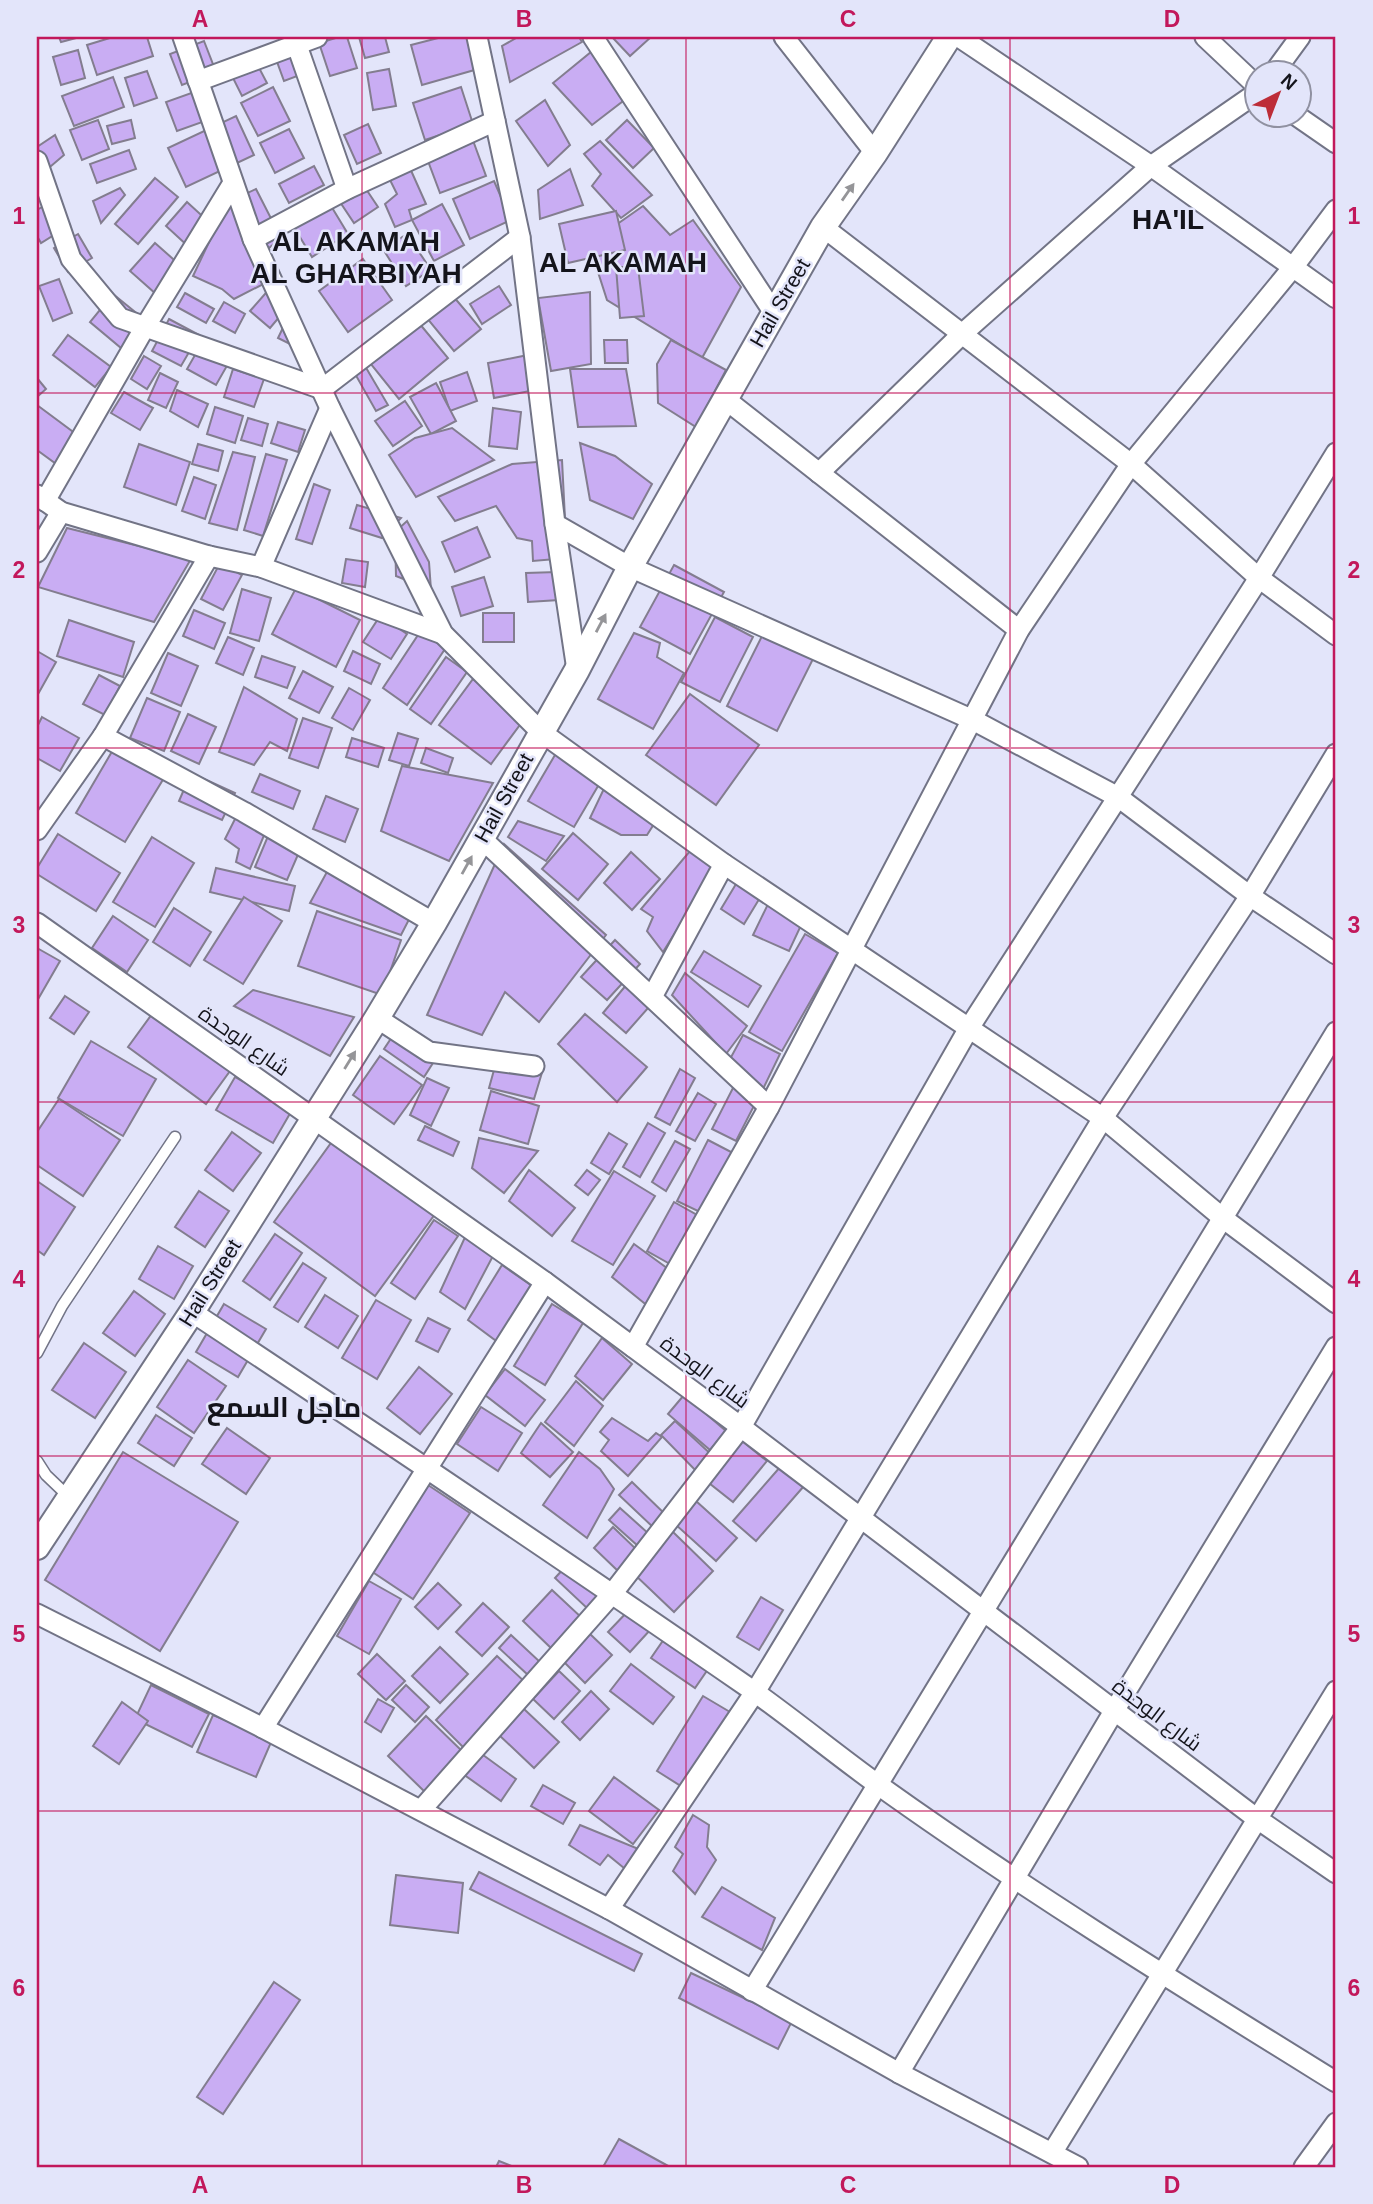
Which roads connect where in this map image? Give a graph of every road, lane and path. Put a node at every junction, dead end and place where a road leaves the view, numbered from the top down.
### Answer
1 (183, 37) edge
2 (317, 37) edge
3 (477, 37) edge
4 (593, 37) edge
5 (784, 37) edge
6 (949, 37) edge
7 (959, 37) edge
8 (1205, 37) edge
9 (1300, 37) edge
10 (295, 41) edge
11 (1283, 60) edge
12 (1244, 74) edge
13 (198, 81) junction
14 (1244, 102) edge
15 (495, 121) junction
16 (1314, 128) edge
17 (1336, 143) edge
18 (875, 153) junction
19 (37, 161) edge
20 (1151, 166) junction
21 (233, 183) junction
22 (346, 190) junction
23 (1336, 209) edge
24 (823, 227) junction
25 (520, 237) junction
26 (253, 239) junction
27 (1294, 266) junction
28 (1336, 298) edge
29 (774, 313) junction
30 (145, 327) junction
31 (962, 334) junction
32 (322, 389) junction
33 (725, 399) junction
34 (330, 408) junction
35 (1336, 453) edge
36 (1131, 464) junction
37 (818, 473) junction
38 (48, 502) edge
39 (555, 524) junction
40 (37, 552) edge
41 (209, 556) junction
42 (630, 567) junction
43 (261, 568) junction
44 (1259, 578) junction
45 (1019, 630) junction
46 (443, 634) junction
47 (1336, 635) edge
48 (577, 670) junction
49 (973, 720) junction
50 (541, 733) junction
51 (103, 736) junction
52 (1336, 754) edge
53 (1118, 797) junction
54 (37, 830) edge
55 (481, 838) junction
56 (724, 864) junction
57 (1250, 895) junction
58 (37, 923) edge
59 (434, 923) junction
60 (851, 950) junction
61 (1336, 954) edge
62 (652, 997) junction
63 (377, 1018) junction
64 (969, 1028) junction
65 (1336, 1032) edge
66 (534, 1066) dead end
67 (769, 1107) junction
68 (314, 1118) junction
69 (1103, 1118) junction
70 (175, 1137) dead end
71 (1224, 1219) junction
72 (545, 1282) junction
73 (1336, 1303) edge
74 (192, 1312) junction
75 (633, 1347) junction
76 (1336, 1347) edge
77 (37, 1353) edge
78 (741, 1427) junction
79 (37, 1461) edge
80 (428, 1468) junction
81 (70, 1497) junction
82 (860, 1520) junction
83 (37, 1547) edge
84 (612, 1594) junction
85 (982, 1612) junction
86 (37, 1614) edge
87 (1336, 1691) edge
88 (755, 1692) junction
89 (1114, 1711) junction
90 (263, 1728) junction
91 (877, 1784) junction
92 (421, 1810) junction
93 (1256, 1818) junction
94 (1336, 1872) edge
95 (1015, 1877) junction
96 (609, 1909) junction
97 (1162, 1973) junction
98 (752, 1990) junction
99 (899, 2073) junction
100 (1336, 2082) edge
101 (1336, 2123) edge
102 (1064, 2162) edge
103 (1304, 2167) edge

1 - 13 street
2 - 10 street
3 - 15 street
4 - 29 street
5 - 18 street
6 - 18 street, Hail Street
7 - 20 street
8 - 12 street
9 - 11 street
10 - 13 street
10 - 22 street
13 - 21 street
14 - 20 street
15 - 22 street
15 - 25 street
16 - 17 street
24 -> 18 street, Hail Street
19 - 30 street
20 - 27 street
20 - 31 street
21 - 26 street
21 - 30 street
22 - 26 street
23 - 27 street
24 - 29 street, Hail Street
24 - 31 street
25 - 32 street
25 - 39 street
26 - 32 street
27 - 28 street
27 - 36 street
29 - 33 street, Hail Street
30 - 32 street
30 - 38 street
31 - 36 street
31 - 37 street
32 - 34 street
33 - 37 street
33 - 42 street, Hail Street
34 - 43 street
34 - 46 street
35 - 44 street
36 - 44 street
36 - 45 street
37 - 45 street
38 - 40 street
38 - 41 street
39 - 42 street
39 - 48 street
41 - 43 street
41 - 51 street
48 -> 42 street, Hail Street
42 - 49 street
43 - 46 street
44 - 47 street
44 - 53 street
45 - 49 street
46 - 50 street
48 - 50 street, Hail Street
49 - 53 street
49 - 60 street
50 - 55 street, Hail Street
50 - 56 street
51 - 54 street
51 - 59 street
52 - 57 street
53 - 57 street
53 - 64 street
59 -> 55 street, Hail Street
55 - 62 street
56 - 60 street
56 - 62 street
57 - 61 street
57 - 69 street
58 - 68 street, شارع الوحدة
59 - 63 street, Hail Street
60 - 64 street
60 - 67 street
62 - 67 street
63 - 66 street
68 -> 63 street, Hail Street
64 - 69 street
64 - 78 street
65 - 71 street
67 - 75 street
68 - 72 street, شارع الوحدة
68 - 74 street, Hail Street
69 - 71 street
69 - 82 street
70 - 77 lane
71 - 73 street
71 - 85 street
72 - 75 street, شارع الوحدة
72 - 80 street
74 - 80 street
74 - 81 street, Hail Street
75 - 78 street, شارع الوحدة
76 - 89 street
78 - 82 street, شارع الوحدة
78 - 84 street
79 - 81 lane
80 - 84 street
80 - 90 street
81 - 83 street, Hail Street
82 - 85 street, شارع الوحدة
82 - 88 street
84 - 88 street
84 - 92 street
85 - 89 street, شارع الوحدة
85 - 91 street
86 - 90 street
87 - 93 street
88 - 91 street
88 - 96 street
89 - 93 street, شارع الوحدة
89 - 95 street
90 - 92 street
91 - 95 street
91 - 98 street
92 - 96 street
93 - 94 street, شارع الوحدة
93 - 97 street
95 - 97 street
95 - 99 street
96 - 98 street
97 - 100 street
97 - 102 street
98 - 99 street
99 - 102 street
101 - 103 street

